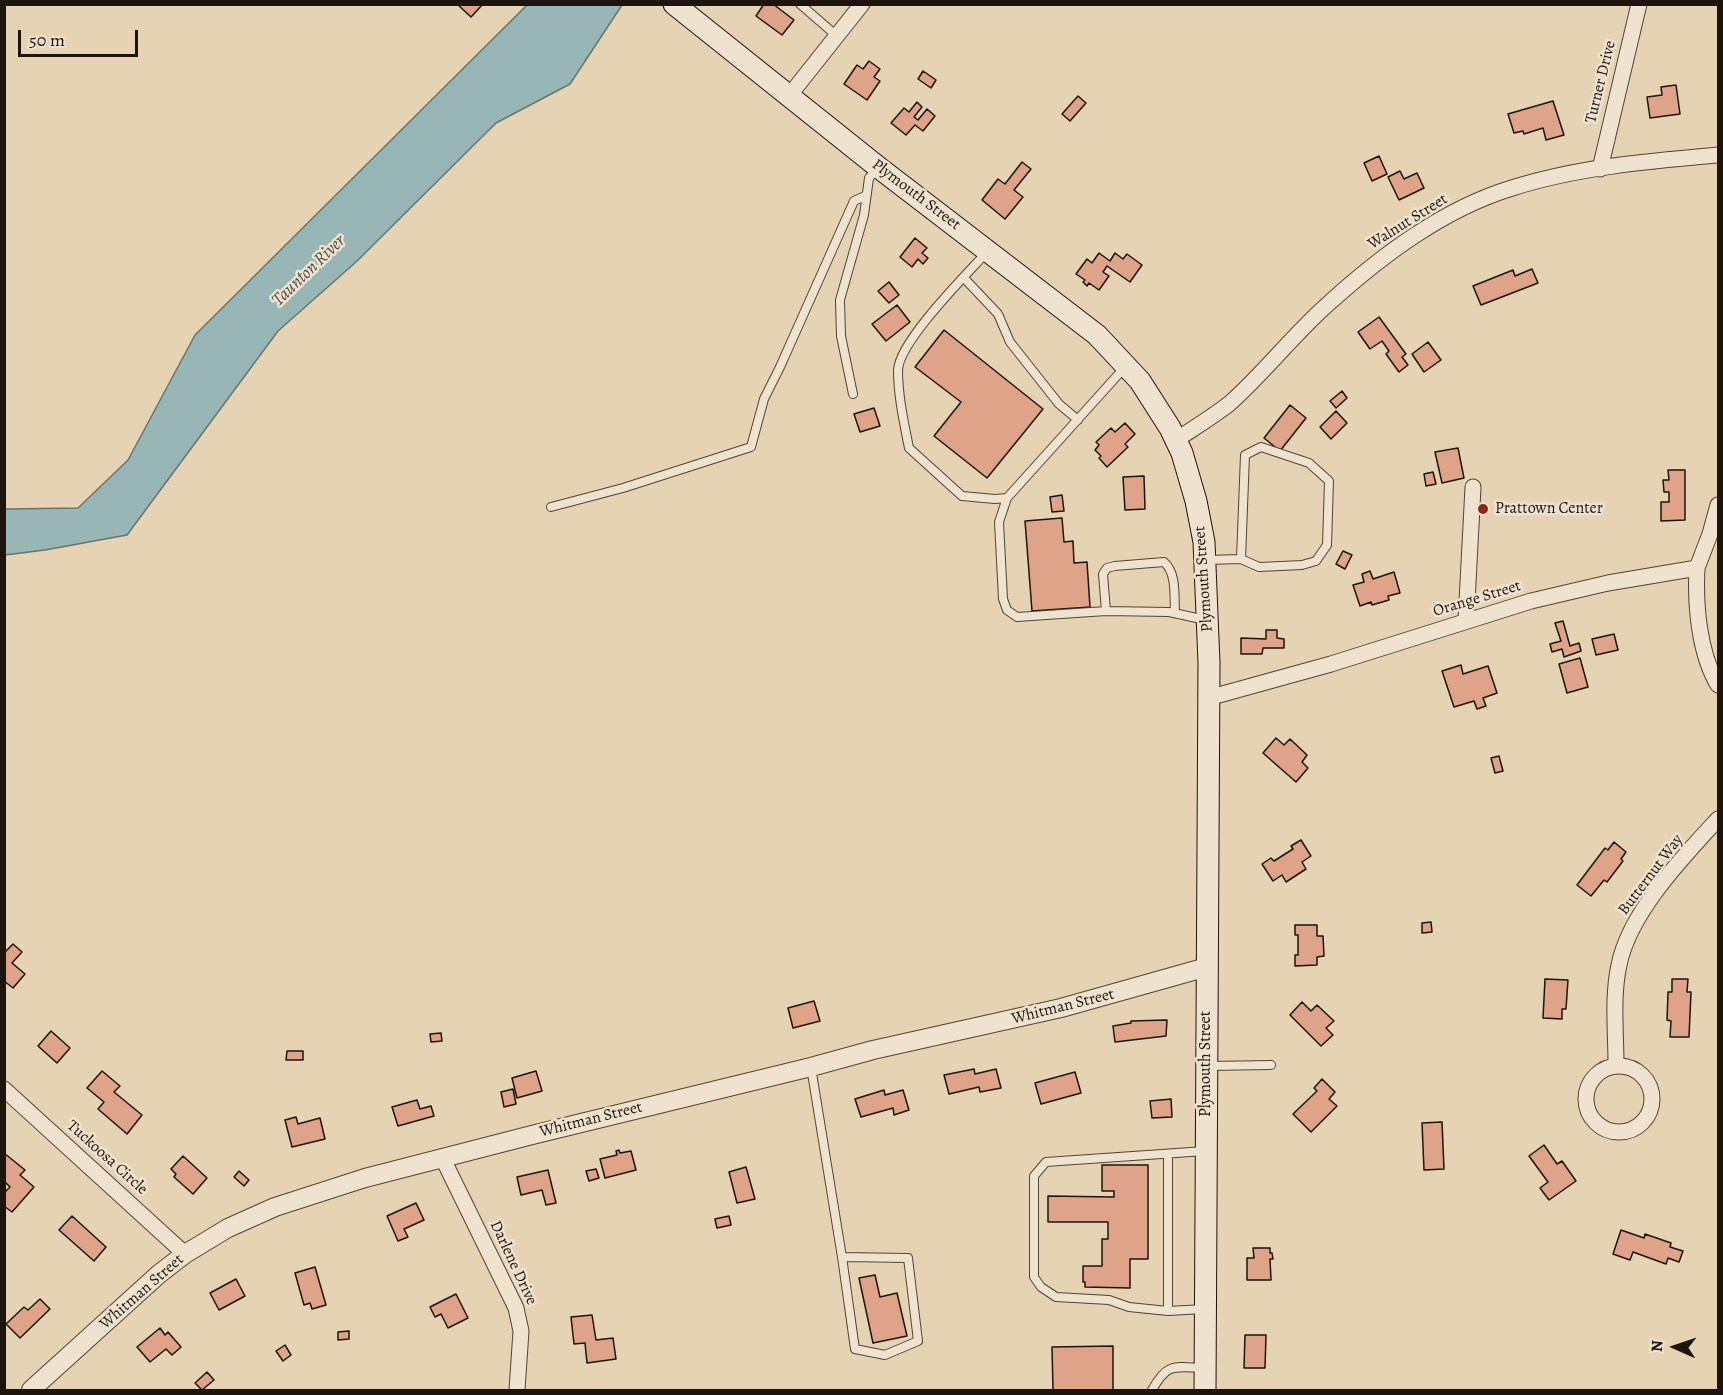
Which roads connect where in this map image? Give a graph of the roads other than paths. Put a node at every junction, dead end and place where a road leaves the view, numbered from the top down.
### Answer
1 (674, 4) edge
2 (800, 4) edge
3 (862, 4) edge
4 (1639, 4) edge
5 (838, 37) junction
6 (789, 96) junction
7 (1719, 155) edge
8 (878, 168) junction
9 (1600, 169) junction
10 (865, 195) junction
11 (988, 250) junction
12 (964, 278) junction
13 (1127, 365) junction
14 (853, 394) dead end
15 (1078, 420) junction
16 (1176, 440) junction
17 (1473, 487) dead end
18 (1007, 498) junction
19 (1719, 505) edge
20 (550, 507) dead end
21 (1205, 560) junction
22 (1241, 560) junction
23 (1697, 568) junction
24 (1106, 611) junction
25 (1175, 613) junction
26 (1207, 620) junction
27 (1466, 621) junction
28 (1719, 685) edge
29 (1208, 698) junction
30 (1719, 819) edge
31 (1206, 967) junction
32 (1271, 1065) dead end
33 (1616, 1065) junction
34 (1206, 1066) junction
35 (811, 1067) junction
36 (4, 1089) edge
37 (1206, 1151) junction
38 (1168, 1154) junction
39 (443, 1159) junction
40 (185, 1254) junction
41 (842, 1257) junction
42 (1205, 1309) junction
43 (1168, 1311) junction
44 (1206, 1368) junction
45 (31, 1390) edge
46 (517, 1390) edge
47 (1152, 1390) edge
48 (1205, 1390) edge

1 - 6 main road, Plymouth Street
2 - 5 lane
3 - 5 street
4 - 9 street, Turner Drive
5 - 6 street
6 - 8 main road, Plymouth Street
7 - 9 street, Walnut Street
8 - 10 lane
8 - 11 main road, Plymouth Street
9 - 16 street, Walnut Street
10 - 14 lane
10 - 20 lane
11 - 12 lane
11 - 13 main road, Plymouth Street
12 - 15 lane
12 - 18 lane
13 - 15 lane
13 - 16 main road, Plymouth Street
15 - 18 lane
16 - 21 main road, Plymouth Street
17 - 27 street
18 - 24 lane
19 - 23 street
21 - 22 lane
21 - 26 main road, Plymouth Street
22 - 22 lane
23 - 27 street, Orange Street
23 - 28 street
24 - 25 lane
24 - 25 lane
25 - 26 lane
26 - 29 main road, Plymouth Street
27 - 29 street, Orange Street
29 - 31 main road, Plymouth Street
30 - 33 street, Butternut Way
31 - 34 main road, Plymouth Street
31 - 35 street, Whitman Street
32 - 34 lane
33 - 33 street
34 - 37 main road, Plymouth Street
35 - 39 street, Whitman Street
35 - 41 lane
36 - 40 street, Tuckoosa Circle
37 - 38 lane
37 - 42 main road, Plymouth Street
38 - 43 lane
38 - 43 lane
39 - 40 street, Whitman Street
39 - 46 street, Darlene Drive
40 - 45 street, Whitman Street
41 - 41 lane
42 - 43 lane
42 - 44 main road, Plymouth Street
44 - 47 lane
44 - 48 main road, Plymouth Street

